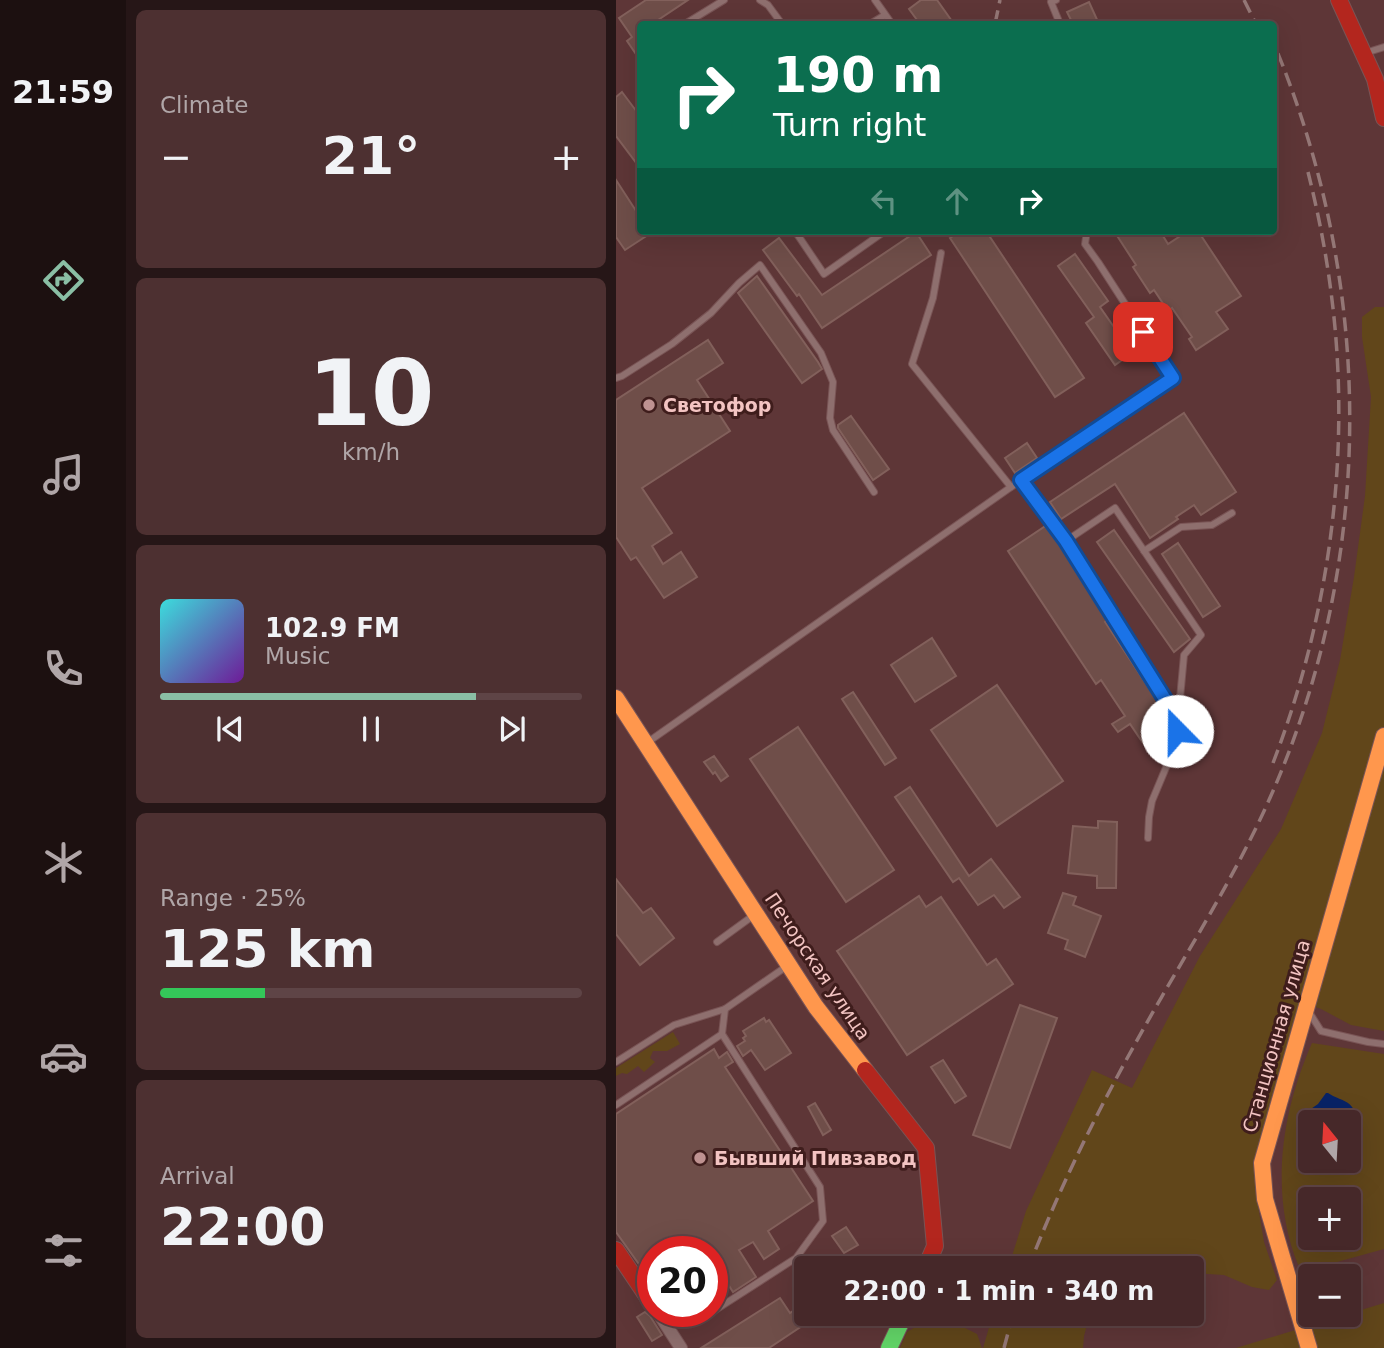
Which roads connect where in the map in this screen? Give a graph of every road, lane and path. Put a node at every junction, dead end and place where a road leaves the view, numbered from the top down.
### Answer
1 (724, 0) edge
2 (760, 0) edge
3 (875, 0) edge
4 (1056, 0) edge
5 (1339, 0) edge
6 (885, 15) junction
7 (690, 21) edge
8 (780, 21) edge
9 (875, 21) edge
10 (890, 21) edge
11 (1059, 21) edge
12 (1384, 47) edge
13 (1363, 53) junction
14 (1384, 118) edge
15 (798, 235) edge
16 (879, 235) edge
17 (1086, 235) edge
18 (941, 253) dead end
19 (616, 378) edge
20 (1021, 480) junction
21 (1011, 487) junction
22 (874, 492) dead end
23 (1232, 513) dead end
24 (1066, 541) junction
25 (1144, 551) junction
26 (616, 698) edge
27 (1178, 720) junction
28 (1384, 736) edge
29 (647, 743) junction
30 (1148, 838) dead end
31 (756, 914) junction
32 (717, 942) dead end
33 (789, 965) junction
34 (1307, 1007) junction
35 (724, 1009) junction
36 (722, 1034) junction
37 (1384, 1044) edge
38 (616, 1062) edge
39 (616, 1105) edge
40 (616, 1250) edge
41 (931, 1256) edge
42 (637, 1281) edge
43 (728, 1302) edge
44 (899, 1326) edge
45 (667, 1327) edge
46 (681, 1348) edge
47 (889, 1348) edge
48 (1309, 1348) edge

1 - 7 lane
2 - 8 lane
3 - 6 lane
4 - 11 lane
5 - 13 street
6 - 9 lane
6 - 10 lane
12 - 13 lane
13 - 14 street
15 - 16 lane
17 - 20 lane
18 - 21 lane
19 - 22 lane
20 - 21 lane
20 - 24 lane
21 - 29 lane
23 - 25 lane
24 - 25 lane
24 - 27 lane
25 - 27 lane
26 - 29 street, Печорская улица
27 - 30 lane
28 - 34 street, Станционная улица
29 - 31 street, Печорская улица
31 - 32 lane
31 - 33 street, Печорская улица
33 - 35 lane
33 - 41 street, Печорская улица
34 - 37 lane
34 - 48 street, Станционная улица
35 - 36 lane
35 - 38 lane
36 - 39 lane
36 - 43 lane
40 - 42 street
44 - 47 street
45 - 46 street

